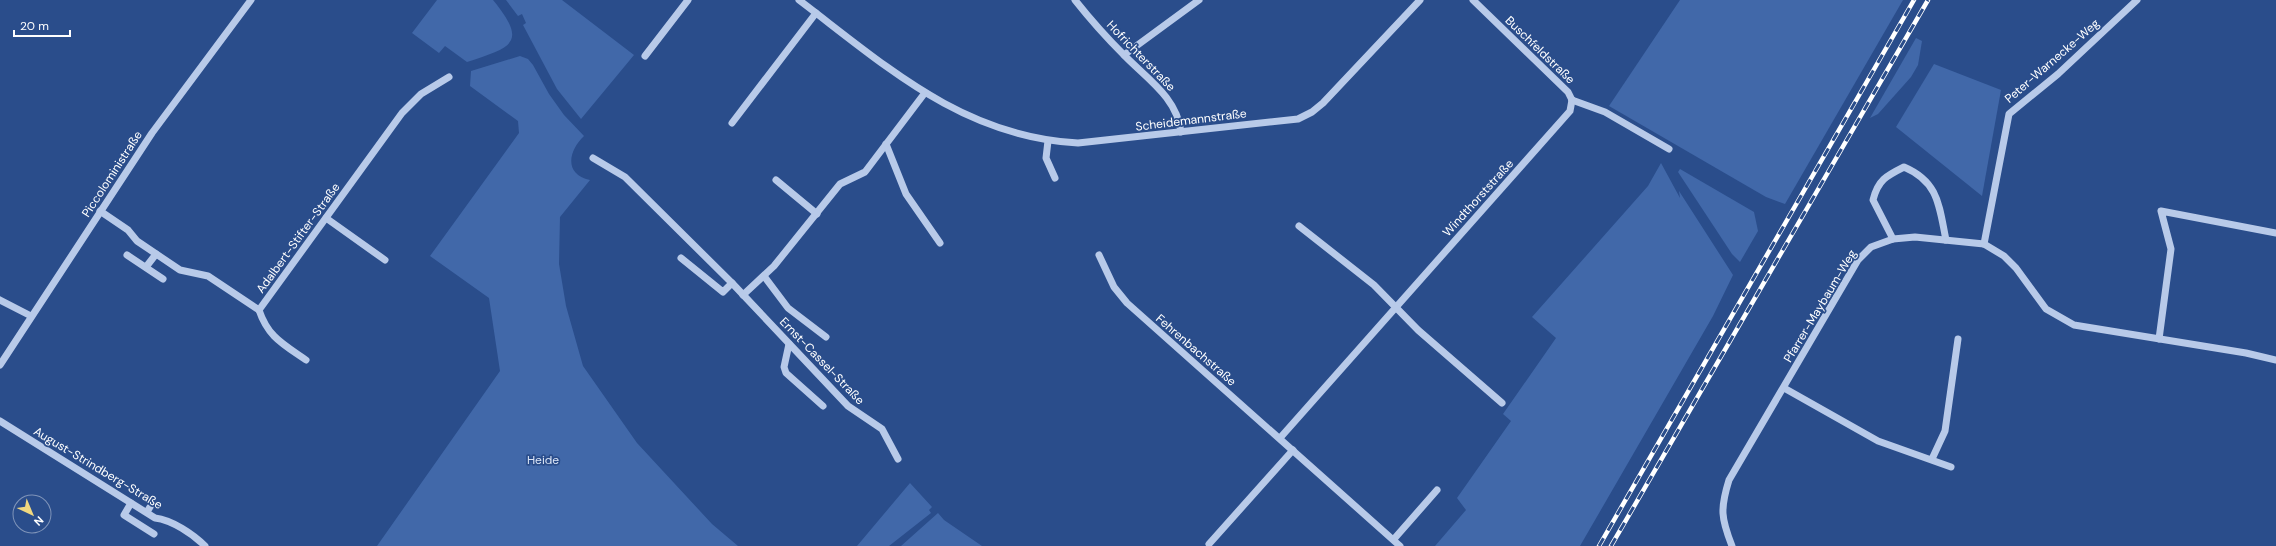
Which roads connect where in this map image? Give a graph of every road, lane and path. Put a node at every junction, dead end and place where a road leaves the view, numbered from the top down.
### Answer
1 (251, 0) edge
2 (688, 0) edge
3 (799, 0) edge
4 (1074, 0) edge
5 (1199, 0) edge
6 (1420, 0) edge
7 (1473, 0) edge
8 (2137, 0) edge
9 (816, 13) junction
10 (1124, 55) junction
11 (645, 56) dead end
12 (449, 76) dead end
13 (924, 94) junction
14 (1572, 100) junction
15 (732, 123) dead end
16 (1181, 132) junction
17 (1048, 141) junction
18 (886, 144) junction
19 (1669, 149) dead end
20 (594, 158) dead end
21 (1055, 178) dead end
22 (776, 180) dead end
23 (100, 211) junction
24 (817, 214) junction
25 (326, 218) junction
26 (1300, 226) dead end
27 (2276, 233) edge
28 (1892, 239) junction
29 (1946, 240) junction
30 (940, 243) dead end
31 (1984, 244) junction
32 (156, 254) junction
33 (127, 255) dead end
34 (1099, 255) dead end
35 (681, 258) dead end
36 (385, 260) dead end
37 (146, 267) junction
38 (764, 276) junction
39 (163, 279) dead end
40 (732, 283) junction
41 (743, 295) junction
42 (0, 300) edge
43 (1396, 307) junction
44 (259, 310) junction
45 (31, 316) junction
46 (826, 337) dead end
47 (2159, 339) junction
48 (1958, 340) dead end
49 (789, 344) junction
50 (306, 360) dead end
51 (2276, 360) edge
52 (0, 365) edge
53 (1784, 388) junction
54 (1502, 403) dead end
55 (823, 406) dead end
56 (0, 420) edge
57 (1280, 438) junction
58 (1293, 450) junction
59 (1932, 459) junction
60 (898, 460) dead end
61 (1951, 467) dead end
62 (1437, 490) dead end
63 (132, 502) junction
64 (153, 502) dead end
65 (147, 512) junction
66 (154, 534) dead end
67 (1394, 539) junction
68 (1209, 544) dead end
69 (205, 546) edge
70 (1400, 546) edge
71 (1732, 546) edge

1 - 23 street, Piccoloministraße
2 - 11 street
3 - 9 street, Scheidemannstraße
4 - 10 street, Hofrichterstraße
5 - 10 street
6 - 16 street, Scheidemannstraße
7 - 14 street, Buschfeldstraße
8 - 31 street, Peter-Warnecke-Weg
9 - 13 street, Scheidemannstraße
9 - 15 street
10 - 16 street, Hofrichterstraße
12 - 25 street, Adalbert-Stifter-Straße
13 - 17 street, Scheidemannstraße
13 - 18 street
14 - 19 street
14 - 43 street, Windthorststraße
16 - 17 street, Scheidemannstraße
17 - 21 street
18 - 24 street
18 - 30 street
20 - 40 street, Ernst-Cassel-Straße
22 - 24 street
23 - 32 street, Adalbert-Stifter-Straße
23 - 45 street, Piccoloministraße
24 - 38 street
25 - 36 street
25 - 44 street, Adalbert-Stifter-Straße
26 - 43 street
27 - 47 street
28 - 29 street, Pfarrer-Maybaum-Weg
28 - 29 street
28 - 53 street, Pfarrer-Maybaum-Weg
29 - 31 street, Pfarrer-Maybaum-Weg
31 - 47 street, Pfarrer-Maybaum-Weg
32 - 37 street
32 - 44 street, Adalbert-Stifter-Straße
33 - 37 street
34 - 57 street, Fehrenbachstraße
35 - 40 street
37 - 39 street
38 - 41 street
38 - 46 street
40 - 41 street, Ernst-Cassel-Straße
41 - 49 street, Ernst-Cassel-Straße
42 - 45 street
43 - 54 street
43 - 57 street, Windthorststraße
44 - 50 street
45 - 52 street, Piccoloministraße
47 - 51 street, Pfarrer-Maybaum-Weg
48 - 59 street
49 - 55 street
49 - 60 street, Ernst-Cassel-Straße
53 - 59 street
53 - 71 street, Pfarrer-Maybaum-Weg
56 - 63 street, August-Strindberg-Straße
57 - 58 street, Fehrenbachstraße
58 - 67 street, Fehrenbachstraße
58 - 68 street
59 - 61 street
62 - 67 street
63 - 65 street, August-Strindberg-Straße
63 - 66 street
64 - 65 street
65 - 69 street, August-Strindberg-Straße
67 - 70 street, Fehrenbachstraße

